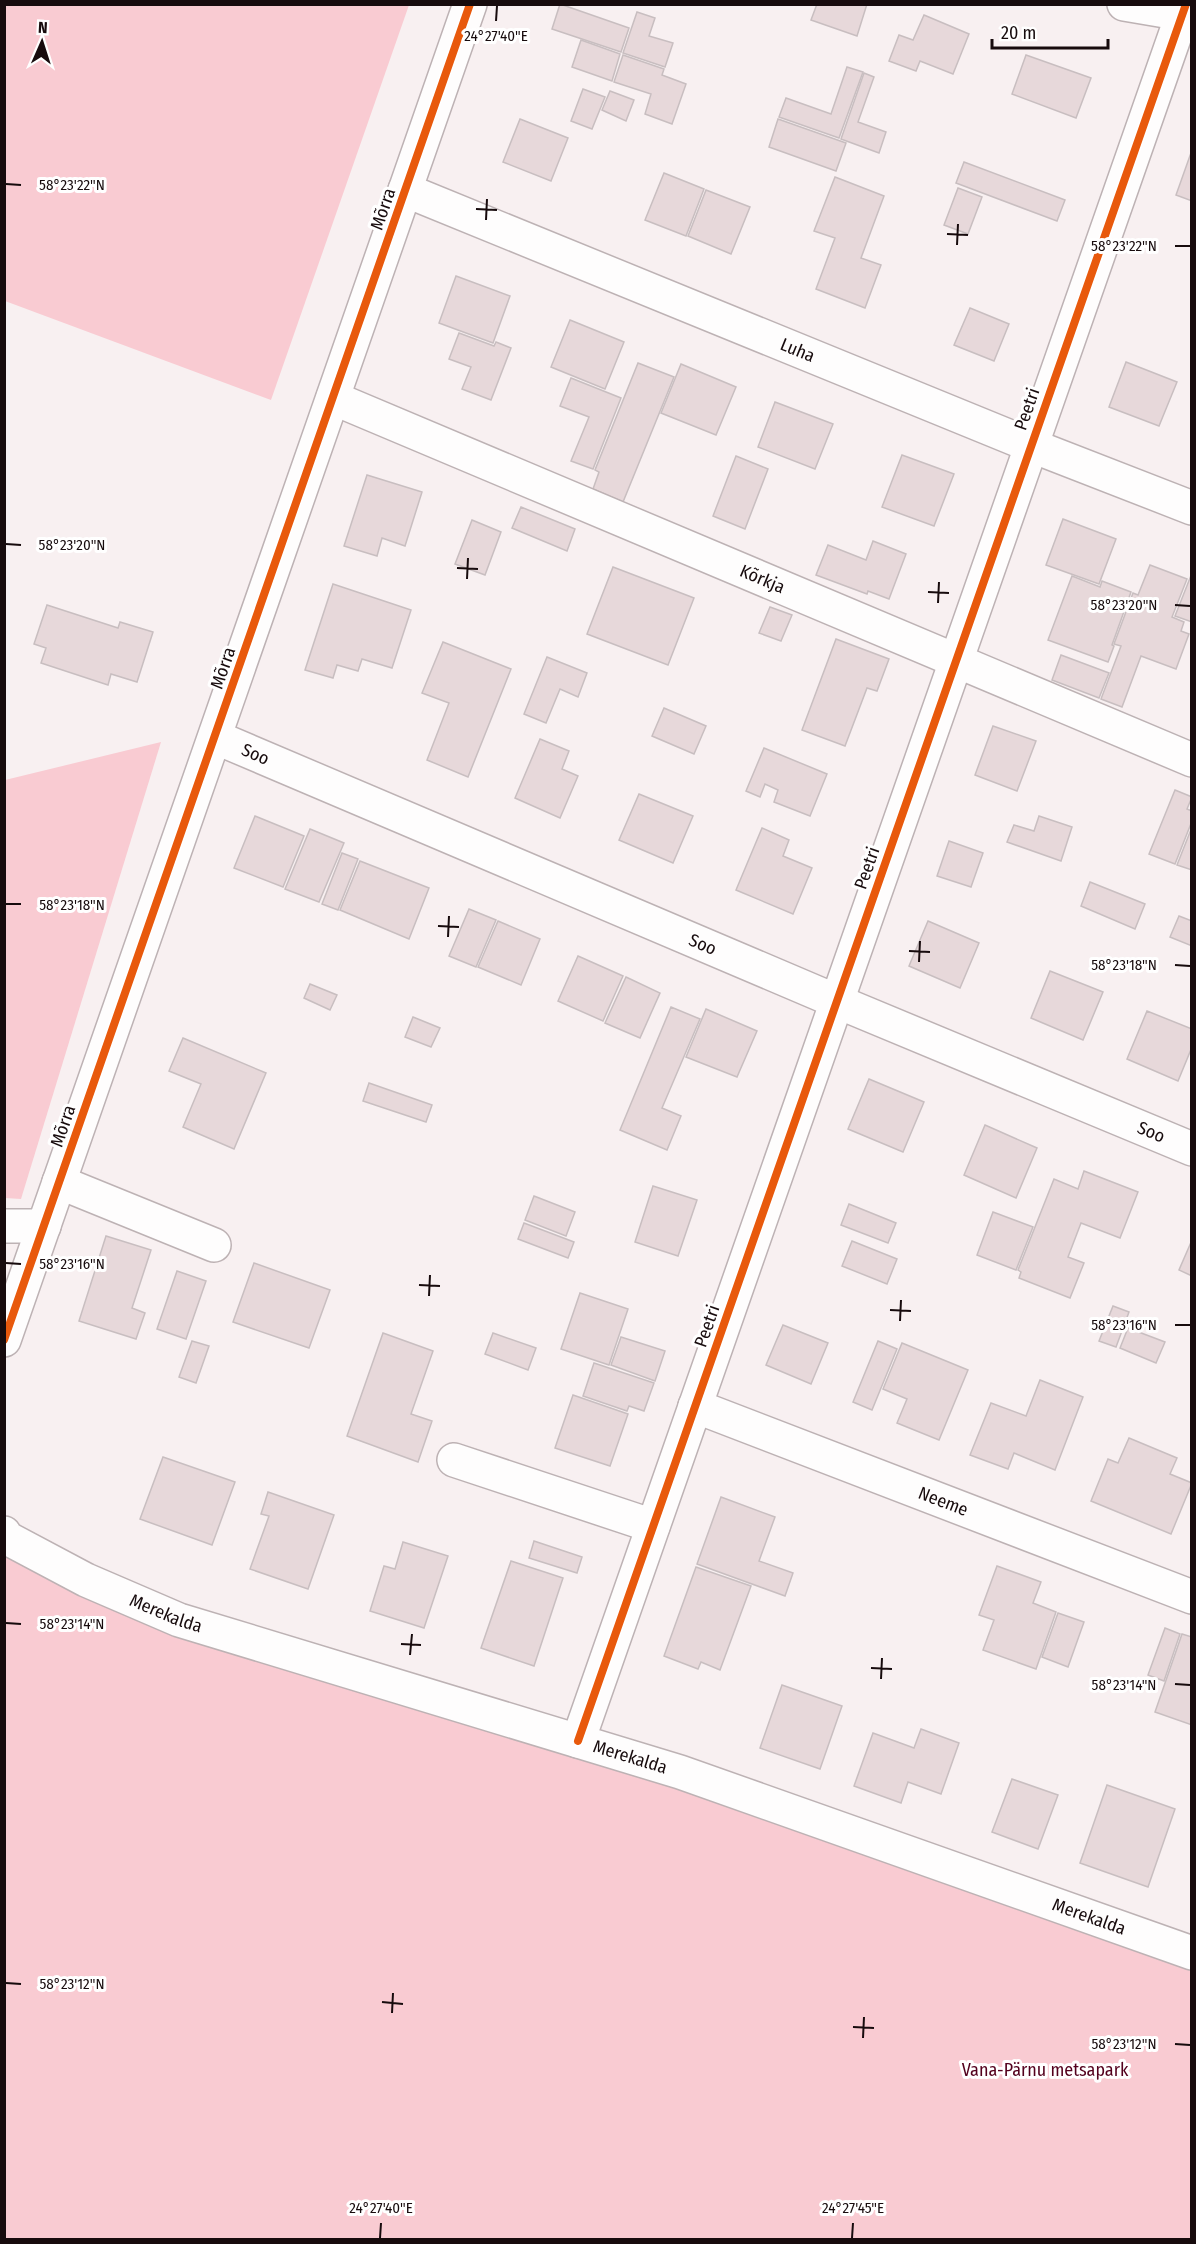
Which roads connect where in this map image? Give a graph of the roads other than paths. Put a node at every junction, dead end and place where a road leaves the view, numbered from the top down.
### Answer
1 (470, 4) edge
2 (1124, 4) edge
3 (1187, 12) edge
4 (405, 190) junction
5 (333, 399) junction
6 (1030, 445) junction
7 (1191, 508) edge
8 (955, 662) junction
9 (215, 737) junction
10 (1191, 760) edge
11 (836, 1001) junction
12 (1191, 1149) edge
13 (59, 1182) junction
14 (4, 1226) edge
15 (44, 1226) junction
16 (214, 1245) dead end
17 (4, 1340) edge
18 (695, 1406) junction
19 (454, 1460) dead end
20 (653, 1526) junction
21 (4, 1533) edge
22 (1191, 1597) edge
23 (578, 1741) junction
24 (1191, 1953) edge

1 - 4 street, Mõrra
2 - 3 street
3 - 6 street, Peetri
4 - 5 street, Mõrra
4 - 6 street, Luha
5 - 8 street, Kõrkja
5 - 9 street, Mõrra
6 - 7 street, Luha
6 - 8 street, Peetri
8 - 10 street, Kõrkja
8 - 11 street, Peetri
9 - 11 street, Soo
9 - 13 street, Mõrra
11 - 12 street, Soo
11 - 18 street, Peetri
13 - 15 street, Mõrra
13 - 16 street
14 - 15 street
15 - 17 street, Mõrra
18 - 20 street, Peetri
18 - 22 street, Neeme
19 - 20 street
20 - 23 street, Peetri
21 - 23 street, Merekalda
23 - 24 street, Merekalda

